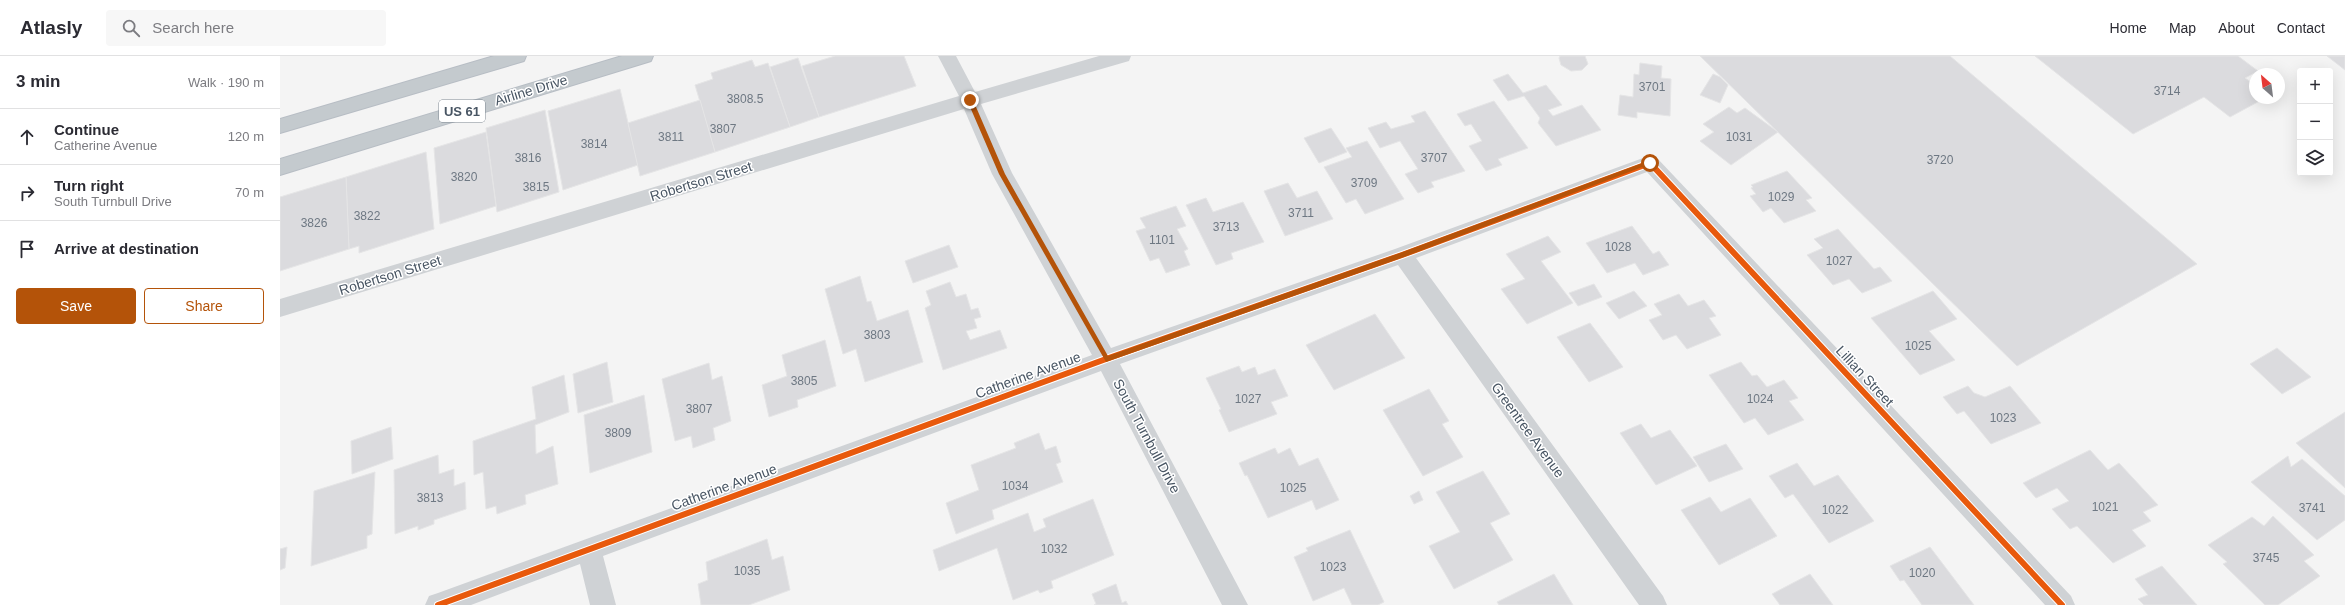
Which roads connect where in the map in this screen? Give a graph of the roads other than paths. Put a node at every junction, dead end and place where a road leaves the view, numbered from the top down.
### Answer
1 (517, 56) edge
2 (644, 56) edge
3 (946, 56) edge
4 (1122, 56) edge
5 (970, 100) junction
6 (280, 126) edge
7 (1650, 163) joint
8 (280, 167) edge
9 (1402, 255) junction
10 (280, 308) edge
11 (1106, 359) junction
12 (589, 550) junction
13 (438, 605) edge
14 (603, 605) edge
15 (1235, 605) edge
16 (1654, 605) edge
17 (2062, 605) edge

1 - 6 highway, US 61
2 - 8 highway, Airline Drive / US 61
3 - 5 street, South Turnbull Drive
4 - 5 street, Robertson Street
5 - 10 street, Robertson Street
5 - 11 street, South Turnbull Drive
7 - 9 street, Catherine Avenue
7 - 17 street, Lillian Street
9 - 11 street, Catherine Avenue
9 - 16 street, Greentree Avenue
11 - 12 street, Catherine Avenue
11 - 15 street, South Turnbull Drive
12 - 13 street, Catherine Avenue
12 - 14 street

